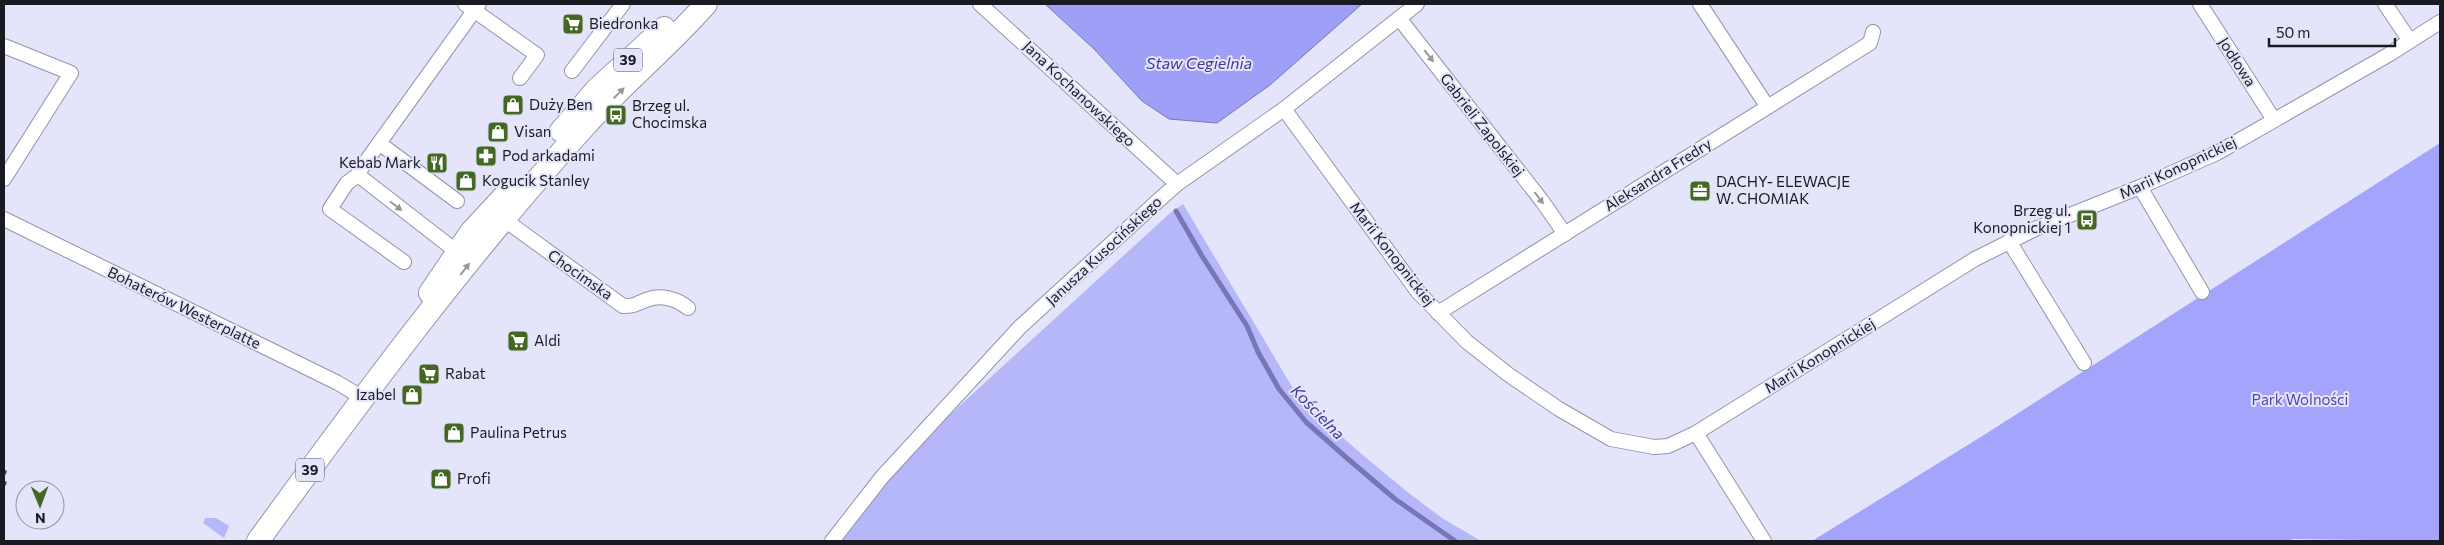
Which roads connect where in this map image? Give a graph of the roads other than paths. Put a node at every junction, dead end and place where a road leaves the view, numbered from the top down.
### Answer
1 (622, 4) edge
2 (694, 4) edge
3 (706, 4) edge
4 (980, 4) edge
5 (1417, 4) edge
6 (1700, 4) edge
7 (2200, 4) edge
8 (2385, 4) edge
9 (473, 6) edge
10 (1399, 18) junction
11 (2440, 22) edge
12 (1873, 32) dead end
13 (2410, 41) junction
14 (4, 46) edge
15 (572, 71) dead end
16 (520, 78) dead end
17 (1767, 106) junction
18 (1284, 109) junction
19 (2274, 120) junction
20 (379, 143) junction
21 (358, 175) junction
22 (4, 178) edge
23 (1177, 184) junction
24 (2140, 187) junction
25 (457, 201) dead end
26 (498, 215) junction
27 (4, 219) edge
28 (1564, 234) junction
29 (2009, 241) junction
30 (456, 251) junction
31 (404, 262) dead end
32 (2202, 292) dead end
33 (688, 308) dead end
34 (1438, 313) junction
35 (400, 346) junction
36 (2084, 363) dead end
37 (363, 398) junction
38 (1696, 433) junction
39 (258, 541) edge
40 (832, 541) edge
41 (1764, 541) edge

1 - 15 street
2 - 26 main road, 39
26 -> 3 main road, 39
4 - 23 street, Jana Kochanowskiego
5 - 10 street, Janusza Kusocińskiego
6 - 17 street
7 - 19 street, Jodłowa
8 - 13 street
9 - 16 street
9 - 20 street
10 - 18 street, Janusza Kusocińskiego
10 -> 28 street, Gabrieli Zapolskiej
11 - 13 street, Marii Konopnickiej
12 - 17 street, Aleksandra Fredry
13 - 19 street, Marii Konopnickiej
14 - 22 street
17 - 28 street, Aleksandra Fredry
18 - 23 street, Janusza Kusocińskiego
18 - 34 street, Marii Konopnickiej
19 - 24 street, Marii Konopnickiej
20 - 21 street
20 - 25 street
21 -> 30 street
21 - 31 street
23 - 40 street, Janusza Kusocińskiego
24 - 29 street, Marii Konopnickiej
24 - 32 street
26 - 30 main road, 39
26 - 33 street, Chocimska
35 -> 26 main road, 39
27 - 37 street, Bohaterów Westerplatte
28 - 34 street, Aleksandra Fredry
29 - 36 street
29 - 38 street, Marii Konopnickiej
30 - 35 main road, 39
34 - 38 street, Marii Konopnickiej
35 - 37 main road, 39
37 - 39 main road, 39
38 - 41 street

